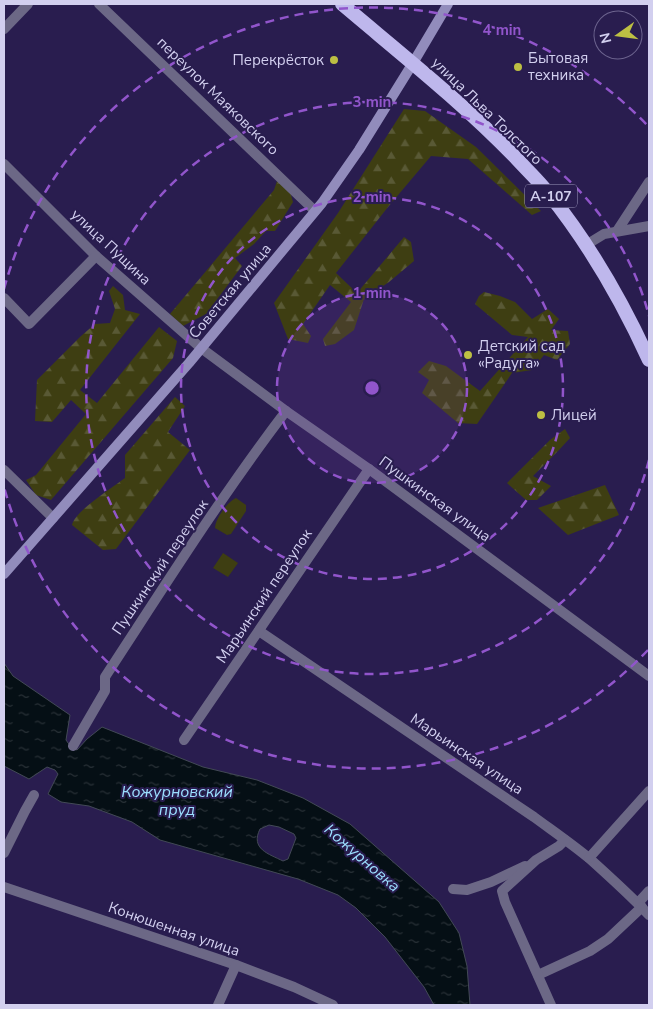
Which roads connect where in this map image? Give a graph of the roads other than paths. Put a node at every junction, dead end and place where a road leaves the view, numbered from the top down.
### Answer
1 (28, 4) edge
2 (99, 4) edge
3 (342, 4) edge
4 (448, 4) edge
5 (4, 29) edge
6 (413, 63) junction
7 (4, 164) edge
8 (649, 182) edge
9 (315, 211) junction
10 (649, 226) edge
11 (617, 231) junction
12 (586, 245) junction
13 (96, 256) junction
14 (4, 298) edge
15 (201, 348) junction
16 (649, 360) edge
17 (286, 411) junction
18 (369, 469) junction
19 (4, 470) edge
20 (53, 518) junction
21 (4, 574) edge
22 (259, 631) junction
23 (649, 676) edge
24 (184, 740) dead end
25 (73, 746) dead end
26 (649, 791) edge
27 (34, 795) dead end
28 (565, 840) junction
29 (4, 853) edge
30 (589, 858) junction
31 (536, 860) junction
32 (4, 887) edge
33 (453, 889) dead end
34 (649, 891) edge
35 (643, 908) edge
36 (236, 965) junction
37 (538, 975) junction
38 (218, 1005) edge
39 (332, 1005) edge
40 (551, 1005) edge

1 - 5 street
2 - 9 street, переулок Маяковского
3 - 6 highway, А-107
4 - 6 main road, Советская улица
6 - 9 main road, Советская улица
6 - 12 highway, улица Льва Толстого / А-107
7 - 13 street, улица Пущина
8 - 11 street
9 - 15 main road, Советская улица
10 - 11 street
11 - 12 street
12 - 16 highway, улица Льва Толстого / А-107
13 - 14 street
13 - 15 street, улица Пущина
15 - 17 street, Пушкинская улица
15 - 20 main road, Советская улица
17 - 18 street, Пушкинская улица
17 - 25 street, Пушкинский переулок
18 - 22 street, Марьинский переулок
18 - 23 street, Пушкинская улица
19 - 20 street
20 - 21 main road, Советская улица
22 - 24 street, Марьинский переулок
22 - 28 street, Марьинская улица
26 - 30 street
27 - 29 street
28 - 30 street, Марьинская улица
28 - 31 street
30 - 35 street, Марьинская улица
31 - 33 street
31 - 37 street
32 - 36 street, Конюшенная улица
34 - 35 street
35 - 37 street
36 - 38 street
36 - 39 street, Конюшенная улица
37 - 40 street

